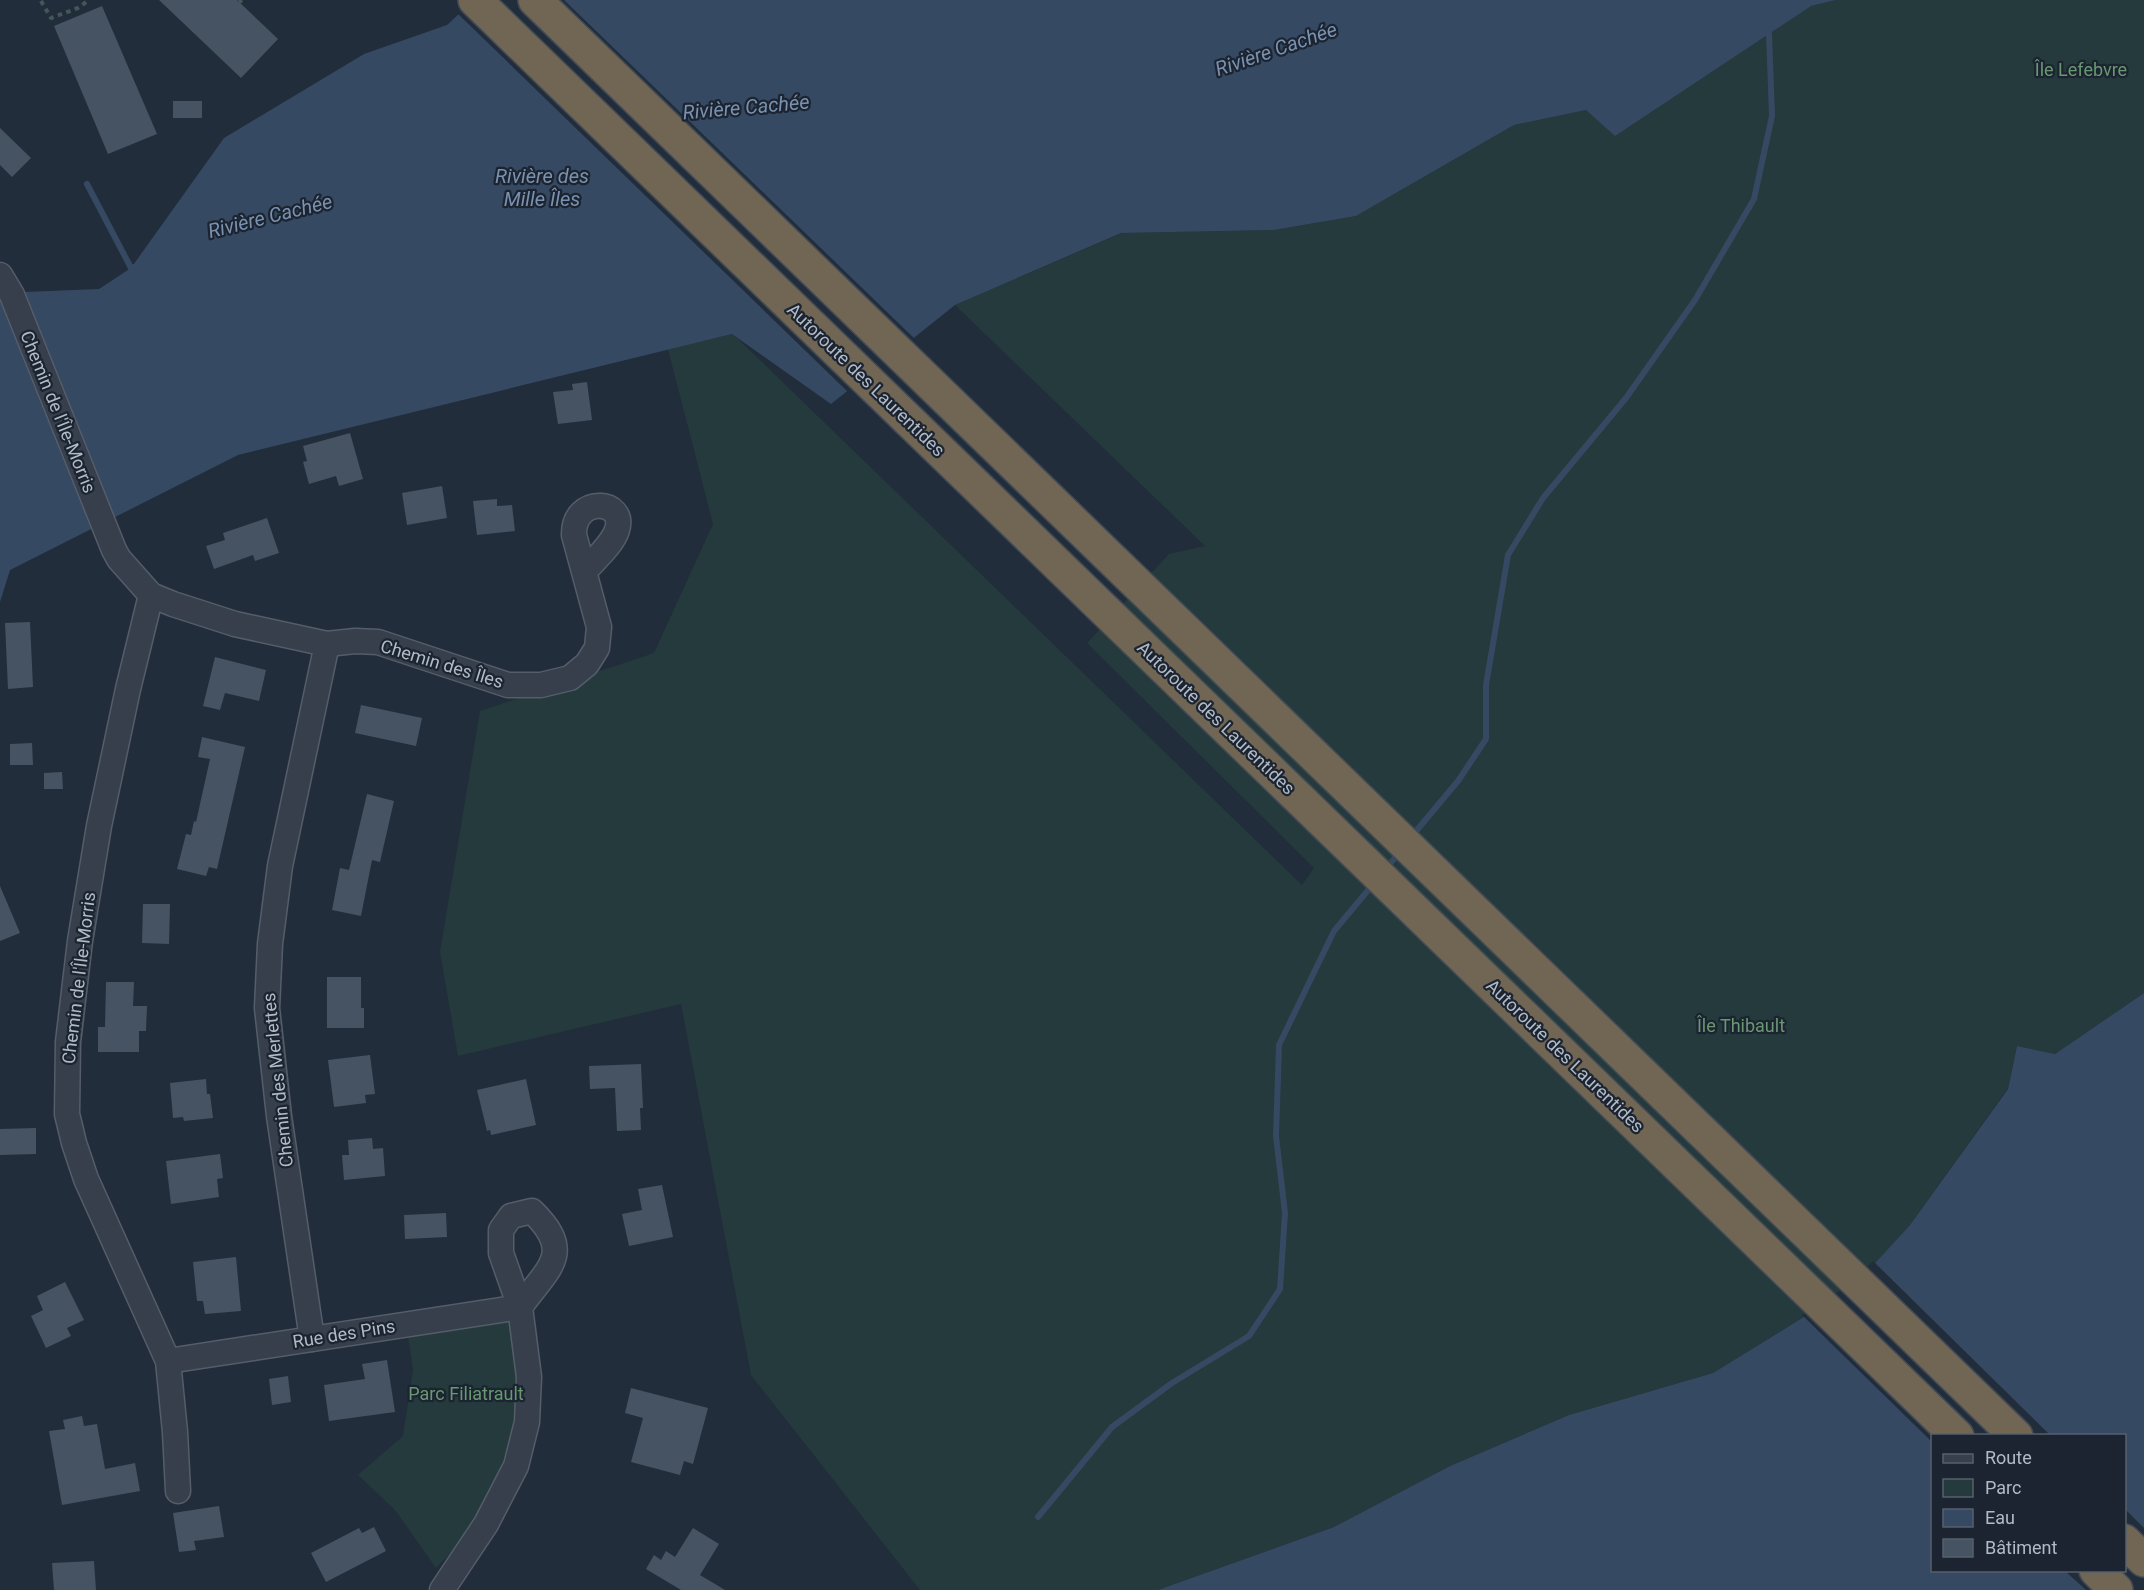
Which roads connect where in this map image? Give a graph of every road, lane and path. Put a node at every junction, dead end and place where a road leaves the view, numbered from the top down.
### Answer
1 (89, 0) edge
2 (475, 0) edge
3 (535, 0) edge
4 (41, 1) edge
5 (73, 10) junction
6 (75, 17) dead end
7 (6, 285) edge
8 (114, 550) joint
9 (585, 571) dead end
10 (151, 594) junction
11 (327, 644) junction
12 (312, 1339) junction
13 (168, 1361) junction
14 (1955, 1434) edge
15 (2014, 1434) edge
16 (178, 1491) dead end
17 (2126, 1543) edge
18 (2144, 1560) edge
19 (2098, 1572) edge
20 (442, 1589) edge
21 (2116, 1590) edge

1 - 5 path
2 - 14 highway, Autoroute des Laurentides
3 - 15 highway
4 - 5 path
5 - 6 path
7 - 8 street, Chemin de l'Île-Morris
8 - 10 street, Chemin des Îles
9 - 11 street, Chemin des Îles
10 - 11 street, Chemin des Îles
10 - 13 street, Chemin de l'Île-Morris
11 - 12 street, Chemin des Merlettes
12 - 13 street, Rue des Pins
12 - 20 street, Rue des Pins
13 - 16 street, Chemin de l'Île-Morris
17 - 18 highway
19 - 21 highway

